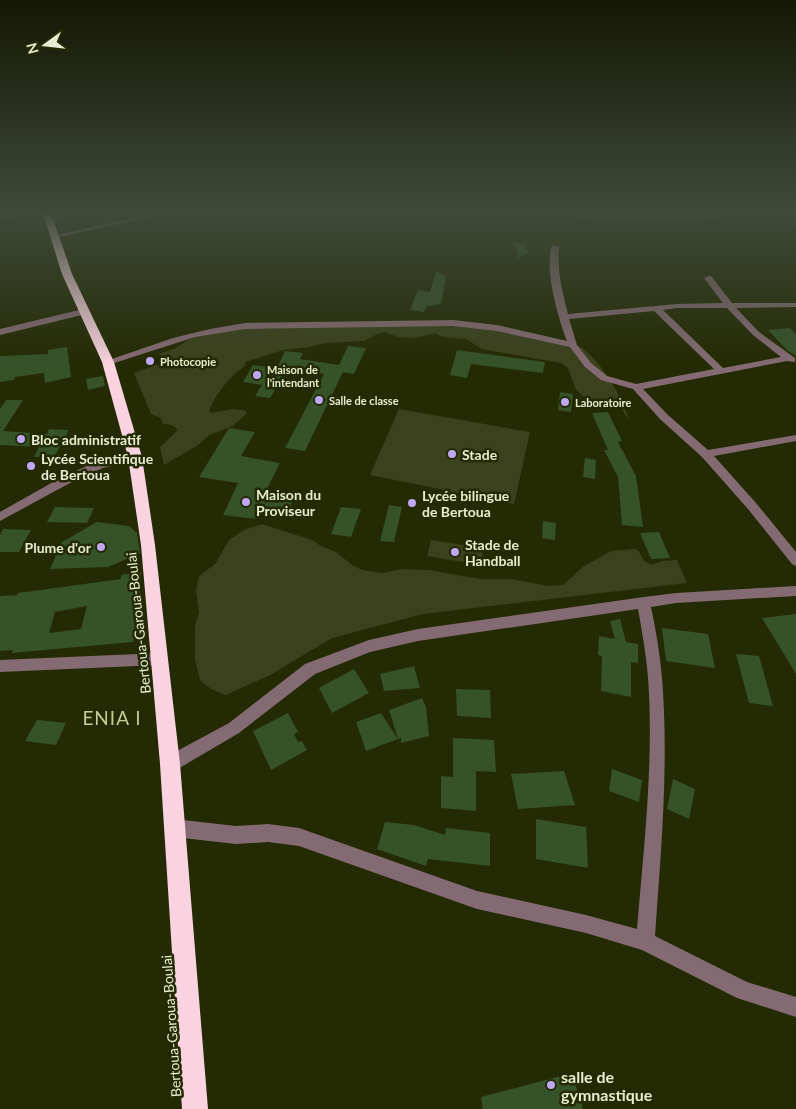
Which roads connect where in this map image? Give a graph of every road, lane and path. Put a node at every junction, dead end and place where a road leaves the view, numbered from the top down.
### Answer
1 (63, 262) edge
2 (554, 262) edge
3 (708, 278) dead end
4 (796, 305) edge
5 (728, 306) junction
6 (656, 308) junction
7 (83, 312) junction
8 (564, 317) junction
9 (0, 332) edge
10 (573, 345) junction
11 (792, 360) edge
12 (108, 362) junction
13 (721, 372) junction
14 (636, 387) junction
15 (795, 440) edge
16 (706, 454) junction
17 (135, 456) junction
18 (0, 517) edge
19 (796, 561) edge
20 (796, 591) edge
21 (644, 602) junction
22 (160, 658) junction
23 (0, 666) edge
24 (170, 764) junction
25 (174, 828) junction
26 (645, 941) junction
27 (796, 1007) edge
28 (195, 1109) edge

1 - 7 highway, Bertoua-Garoua-Boulai
2 - 8 street
3 - 5 street
4 - 5 street
5 - 6 street
5 - 11 street
6 - 8 street
6 - 13 street
7 - 9 street
7 - 12 highway, Bertoua-Garoua-Boulai
8 - 10 street
10 - 12 street
10 - 14 street
11 - 13 street
12 - 17 highway, Bertoua-Garoua-Boulai
13 - 14 street
14 - 16 street
15 - 16 street
16 - 19 street
17 - 18 street
17 - 22 highway, Bertoua-Garoua-Boulai
20 - 21 street
21 - 24 street
21 - 26 street
22 - 23 street
22 - 24 highway, Bertoua-Garoua-Boulai
24 - 25 highway, Bertoua-Garoua-Boulai
25 - 26 street
25 - 28 highway, Bertoua-Garoua-Boulai
26 - 27 street

